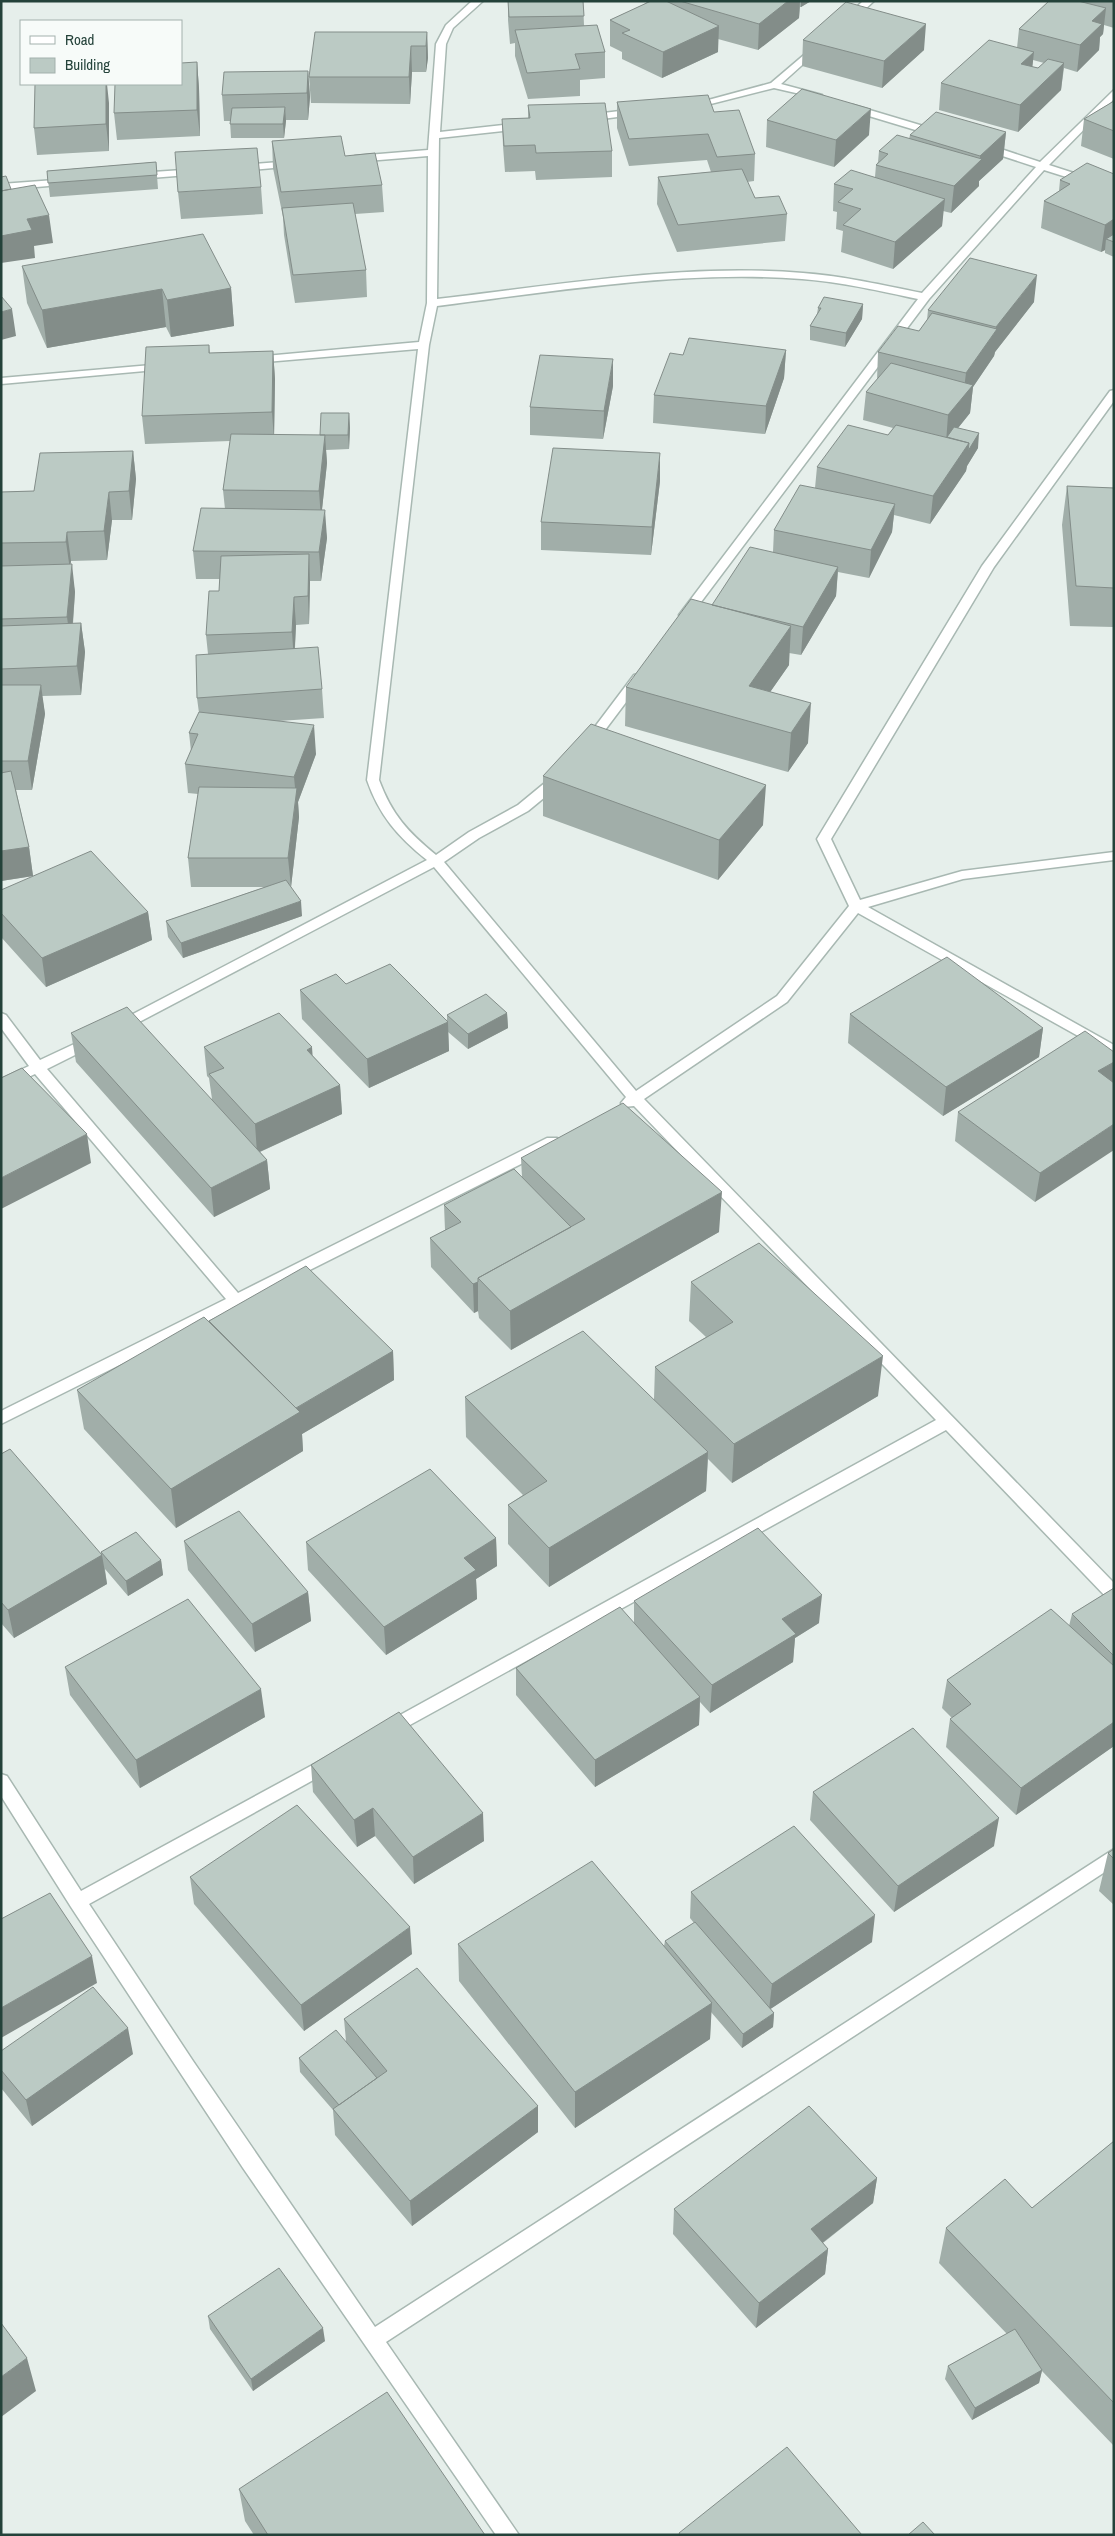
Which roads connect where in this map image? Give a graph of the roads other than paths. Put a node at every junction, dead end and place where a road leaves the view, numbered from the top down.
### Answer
1 (478, 1) edge
2 (869, 1) edge
3 (840, 27) edge
4 (825, 40) edge
5 (774, 85) junction
6 (1114, 93) edge
7 (829, 100) edge
8 (846, 106) edge
9 (680, 107) edge
10 (650, 111) edge
11 (572, 120) edge
12 (532, 125) edge
13 (434, 136) junction
14 (948, 137) edge
15 (977, 145) edge
16 (433, 153) junction
17 (345, 160) edge
18 (306, 163) edge
19 (1043, 165) junction
20 (227, 169) edge
21 (207, 171) edge
22 (129, 177) edge
23 (80, 181) edge
24 (1, 187) edge
25 (1114, 188) edge
26 (924, 297) junction
27 (432, 303) junction
28 (424, 345) junction
29 (238, 361) edge
30 (179, 366) edge
31 (2, 382) edge
32 (1114, 393) edge
33 (675, 629) edge
34 (645, 668) edge
35 (580, 755) edge
36 (568, 771) edge
37 (1114, 856) edge
38 (436, 861) junction
39 (856, 906) junction
40 (1, 1018) edge
41 (1114, 1051) edge
42 (39, 1069) junction
43 (1, 1085) edge
44 (636, 1100) junction
45 (618, 1108) edge
46 (565, 1135) edge
47 (237, 1302) junction
48 (1, 1418) edge
49 (947, 1422) junction
50 (1114, 1594) edge
51 (373, 1739) edge
52 (347, 1753) edge
53 (1, 1781) edge
54 (1114, 1856) edge
55 (77, 1902) junction
56 (372, 2340) junction
57 (509, 2535) edge

1 - 13 street
2 - 3 street
4 - 5 street
5 - 7 street
5 - 9 street
6 - 19 street
8 - 14 street
10 - 11 street
12 - 13 street
13 - 16 street
15 - 19 street
16 - 17 street
16 - 27 street
18 - 20 street
19 - 25 street
19 - 26 street
21 - 22 street
23 - 24 street
26 - 27 street
26 - 33 street
27 - 28 street
28 - 29 street
28 - 38 street
30 - 31 street
32 - 39 street
34 - 35 street
36 - 38 street
37 - 39 street
38 - 42 street
38 - 44 street
39 - 41 street
39 - 44 street
40 - 42 street
42 - 43 street
42 - 47 street
44 - 45 street
44 - 49 street
46 - 47 street
47 - 48 street
49 - 50 street
49 - 51 street
52 - 55 street
53 - 55 street
54 - 56 street
55 - 56 street
56 - 57 street

